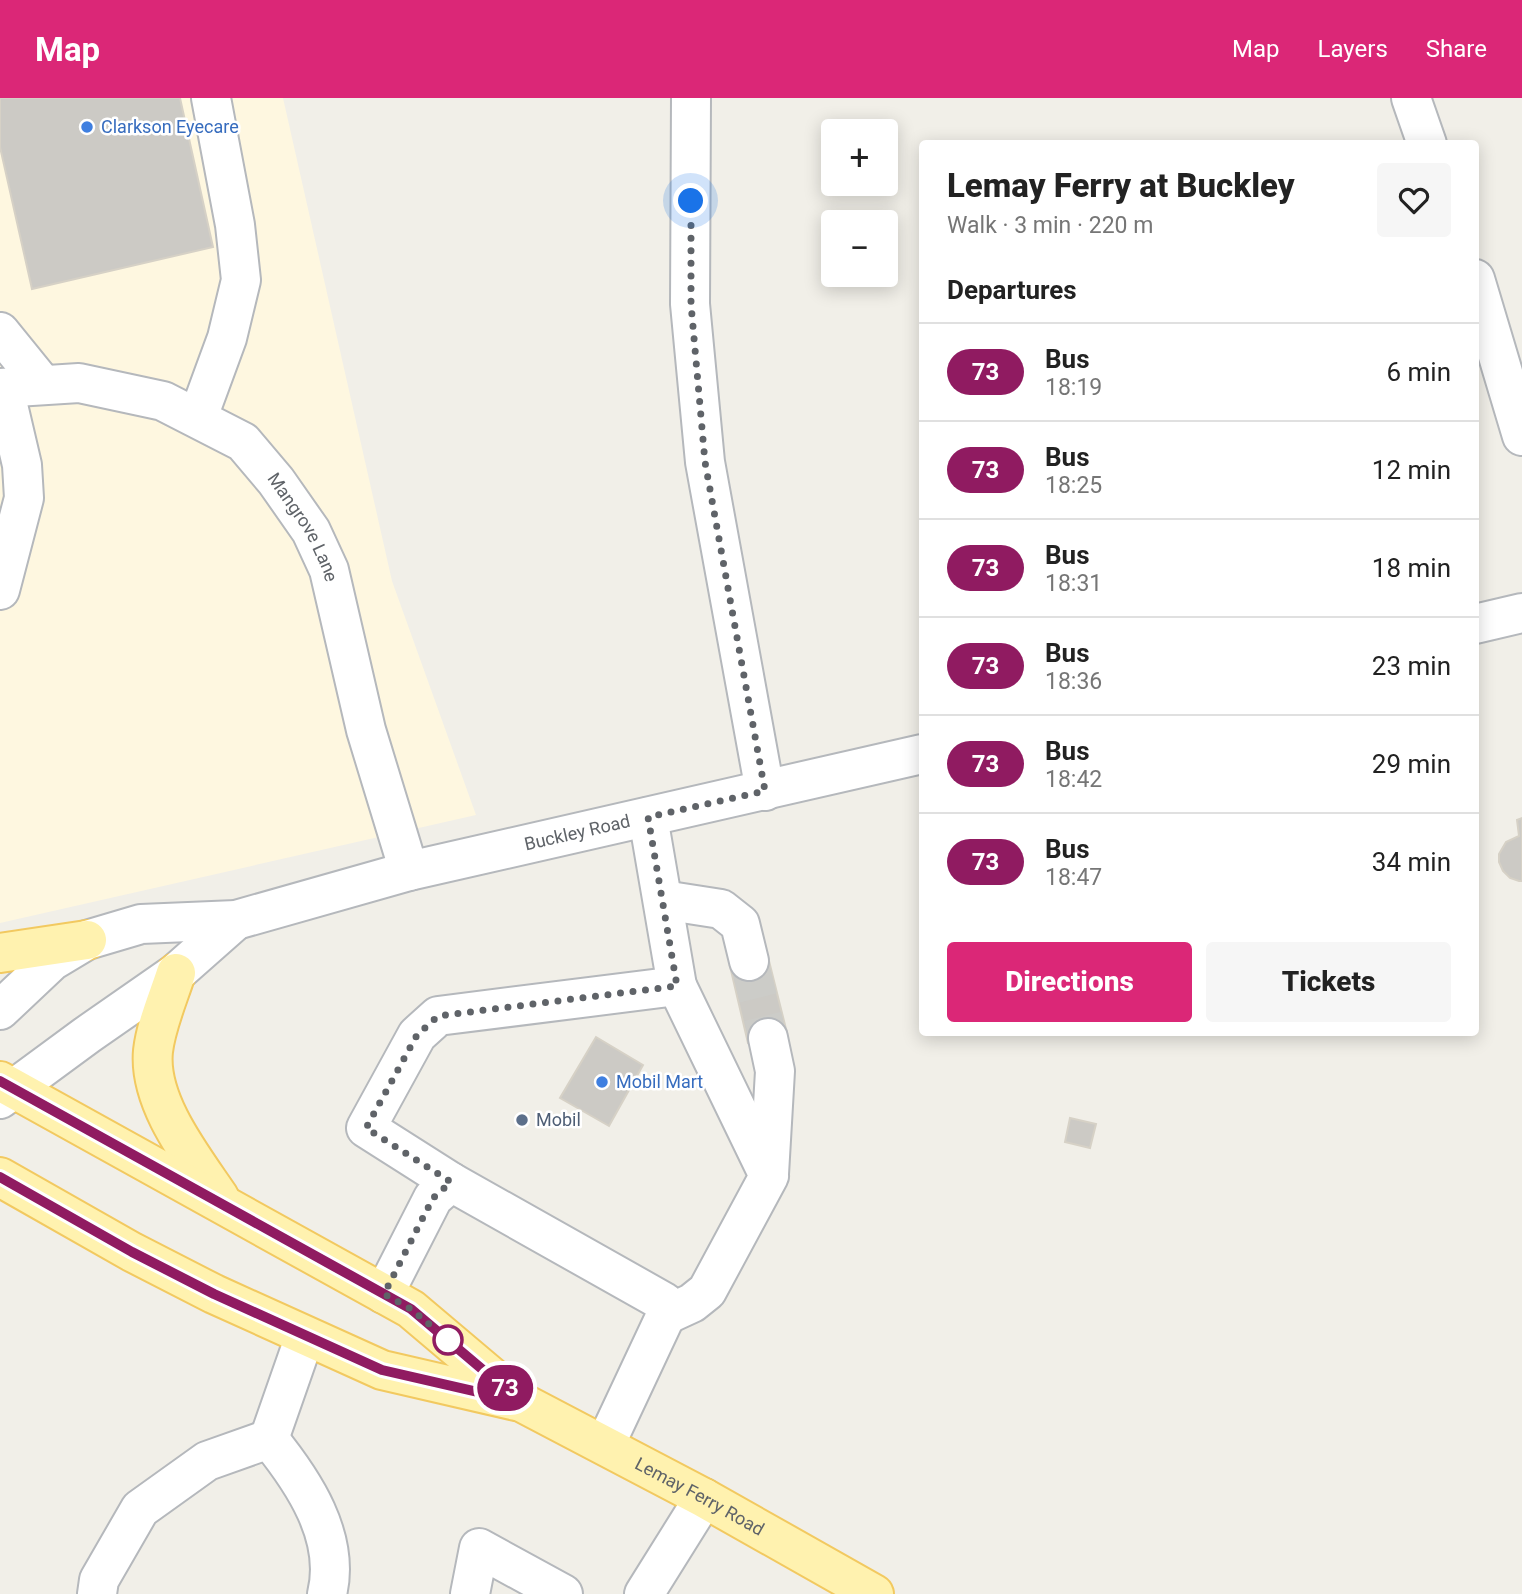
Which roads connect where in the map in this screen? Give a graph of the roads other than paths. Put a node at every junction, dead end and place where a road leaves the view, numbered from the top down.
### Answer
1 (211, 98) edge
2 (691, 98) edge
3 (1411, 98) edge
4 (1426, 140) edge
5 (1479, 292) edge
6 (0, 332) edge
7 (43, 385) junction
8 (2, 388) edge
9 (198, 417) junction
10 (1522, 436) edge
11 (0, 590) edge
12 (1522, 613) edge
13 (1479, 623) edge
14 (919, 755) edge
15 (765, 791) junction
16 (648, 817) junction
17 (409, 871) junction
18 (663, 900) junction
19 (236, 920) junction
20 (87, 940) junction
21 (0, 953) edge
22 (749, 961) tunnel mouth
23 (176, 973) junction
24 (677, 986) junction
25 (0, 1010) edge
26 (768, 1038) tunnel mouth
27 (5, 1090) edge
28 (769, 1176) junction
29 (0, 1177) edge
30 (451, 1182) junction
31 (224, 1205) junction
32 (384, 1294) junction
33 (666, 1315) junction
34 (305, 1336) junction
35 (521, 1402) junction
36 (269, 1439) junction
37 (605, 1445) junction
38 (704, 1498) junction
39 (97, 1594) edge
40 (327, 1594) edge
41 (470, 1594) edge
42 (563, 1594) edge
43 (644, 1594) edge
44 (874, 1594) edge

1 - 9 street
2 - 15 street
3 - 4 street
5 - 10 street
6 - 7 street
7 - 8 street, Mangrove Lane
7 - 9 street, Mangrove Lane
8 - 11 street
9 - 17 street, Mangrove Lane
12 - 13 street
14 - 15 street, Buckley Road
15 - 16 street, Buckley Road
16 - 17 street, Buckley Road
16 - 18 street
17 - 19 street, Buckley Road
18 - 22 street
18 - 24 street
19 - 20 street, Buckley Road
19 - 23 street, Buckley Road
20 - 21 main road
20 - 25 street, Buckley Road
23 - 27 street, Buckley Road
23 - 31 main road
24 - 28 street
24 - 30 street
26 - 28 street
27 - 31 main road, Lemay Ferry Road
28 - 33 street
29 - 34 main road, Lemay Ferry Road
30 - 32 street
30 - 33 street
31 - 32 main road, Lemay Ferry Road
32 - 35 main road, Lemay Ferry Road
33 - 37 street
34 - 35 main road, Lemay Ferry Road
34 - 36 street
35 - 37 main road, Lemay Ferry Road
36 - 39 street
36 - 40 street
37 - 38 main road, Lemay Ferry Road
38 - 43 street
38 - 44 main road, Lemay Ferry Road
41 - 42 street

